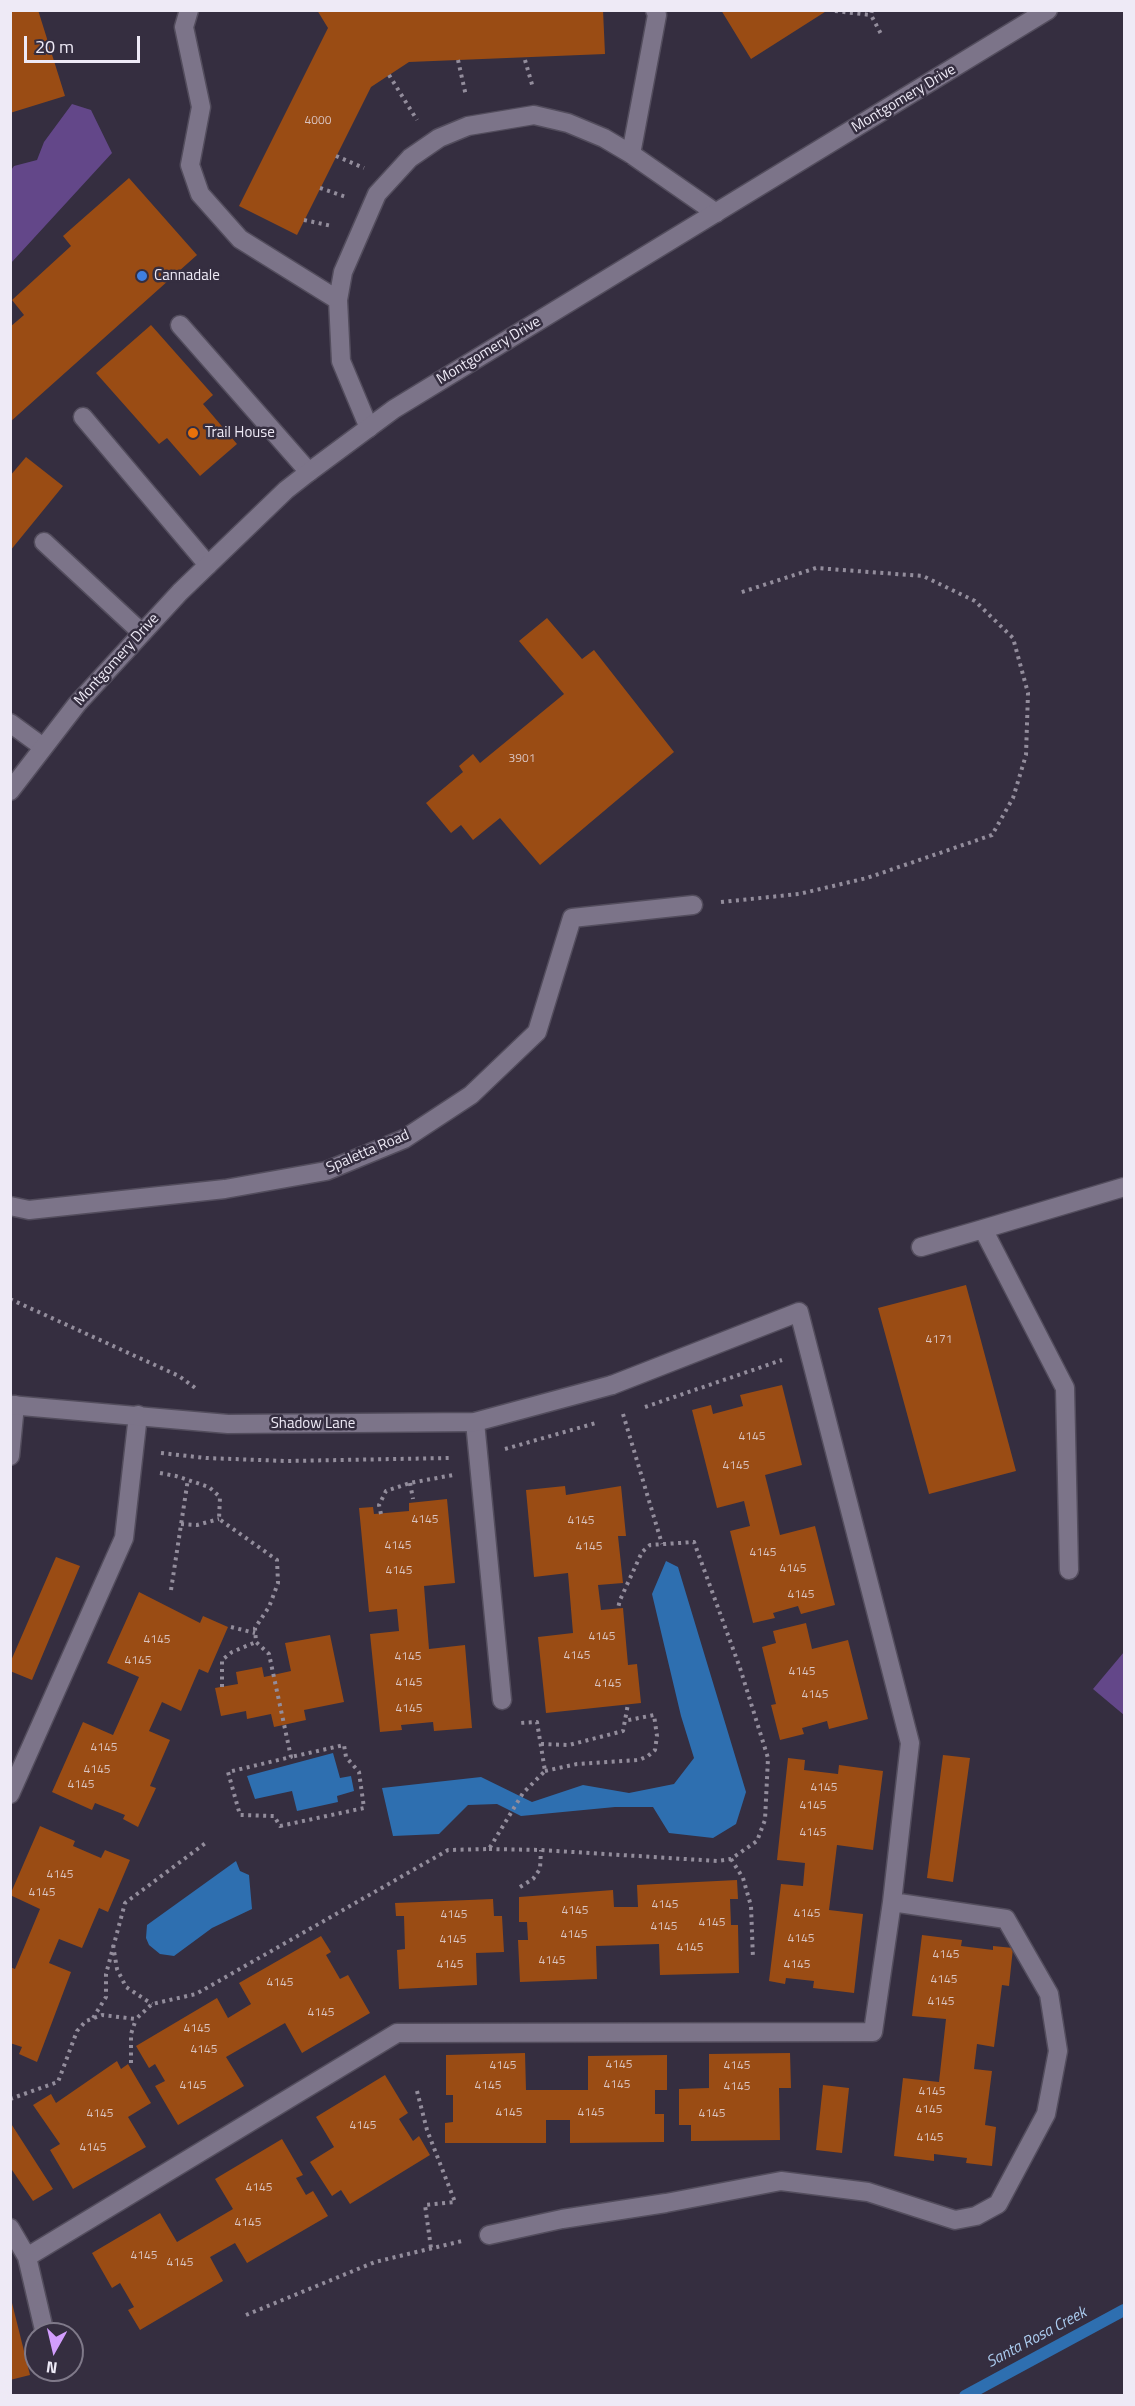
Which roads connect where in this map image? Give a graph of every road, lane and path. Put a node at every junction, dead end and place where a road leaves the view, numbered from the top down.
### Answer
1 (189, 10) edge
2 (655, 10) edge
3 (835, 10) edge
4 (1045, 11) edge
5 (872, 13) edge
6 (881, 34) dead end
7 (458, 60) dead end
8 (388, 75) dead end
9 (477, 125) junction
10 (434, 142) junction
11 (631, 154) junction
12 (716, 213) junction
13 (338, 300) junction
14 (180, 325) dead end
15 (83, 417) dead end
16 (369, 428) junction
17 (309, 472) junction
18 (44, 542) dead end
19 (208, 565) junction
20 (739, 592) dead end
21 (142, 633) junction
22 (10, 723) edge
23 (44, 747) junction
24 (10, 791) edge
25 (693, 905) joint
26 (1125, 1187) edge
27 (10, 1206) edge
28 (983, 1229) junction
29 (921, 1247) dead end
30 (10, 1299) edge
31 (809, 1351) junction
32 (201, 1393) dead end
33 (13, 1405) edge
34 (635, 1410) dead end
35 (138, 1415) junction
36 (613, 1417) dead end
37 (602, 1420) dead end
38 (475, 1422) junction
39 (478, 1452) junction
40 (10, 1456) edge
41 (133, 1461) junction
42 (481, 1472) junction
43 (188, 1479) junction
44 (410, 1483) junction
45 (413, 1498) dead end
46 (381, 1514) dead end
47 (219, 1519) junction
48 (181, 1524) junction
49 (662, 1544) junction
50 (1069, 1570) dead end
51 (171, 1590) dead end
52 (618, 1608) dead end
53 (231, 1627) dead end
54 (255, 1633) junction
55 (256, 1642) junction
56 (222, 1687) dead end
57 (502, 1700) joint
58 (628, 1704) dead end
59 (624, 1721) junction
60 (541, 1744) junction
61 (291, 1757) junction
62 (545, 1771) junction
63 (10, 1794) edge
64 (207, 1842) dead end
65 (489, 1850) junction
66 (541, 1850) junction
67 (731, 1859) junction
68 (520, 1887) dead end
69 (892, 1902) junction
70 (112, 1942) junction
71 (753, 1959) dead end
72 (152, 2004) junction
73 (93, 2019) junction
74 (136, 2019) junction
75 (131, 2063) dead end
76 (417, 2091) dead end
77 (10, 2099) edge
78 (11, 2228) edge
79 (489, 2235) joint
80 (431, 2248) junction
81 (27, 2257) junction
82 (246, 2315) dead end
83 (42, 2322) edge

1 - 13 main road
2 - 11 main road
3 - 5 path
4 - 12 main road, Montgomery Drive
5 - 6 path
7 - 9 path
8 - 10 path
9 - 10 main road
9 - 11 main road
10 - 13 main road
11 - 12 main road
12 - 16 main road, Montgomery Drive
13 - 16 main road
14 - 17 main road
15 - 19 main road
16 - 17 main road, Montgomery Drive
17 - 19 main road, Montgomery Drive
18 - 21 main road
19 - 21 main road, Montgomery Drive
20 - 25 path
21 - 23 main road, Montgomery Drive
22 - 23 main road
23 - 24 main road, Montgomery Drive
25 - 27 main road, Spaletta Road
26 - 28 main road
28 - 29 main road
28 - 50 main road
30 - 32 path
31 - 34 path
31 - 38 main road, Shadow Lane
31 - 69 main road
33 - 35 main road, Shadow Lane
33 - 40 main road
35 - 38 main road, Shadow Lane
35 - 41 main road
36 - 49 path
37 - 39 path
38 - 39 main road
39 - 41 path
39 - 42 main road
41 - 43 path
41 - 63 main road
42 - 44 path
42 - 57 main road
43 - 47 path
43 - 48 path
44 - 45 path
44 - 46 path
47 - 48 path
47 - 54 path
48 - 51 path
49 - 52 path
49 - 67 path
53 - 54 path
54 - 55 path
55 - 56 path
55 - 61 path
57 - 60 path
58 - 59 path
59 - 60 path
59 - 62 path
60 - 62 path
61 - 61 path
62 - 65 path
64 - 70 path
65 - 66 path
65 - 72 path
66 - 67 path
66 - 68 path
67 - 71 path
69 - 79 main road
69 - 81 main road
70 - 72 path
70 - 73 path
72 - 74 path
73 - 74 path
73 - 77 path
74 - 75 path
76 - 80 path
78 - 81 main road
79 - 80 path
80 - 82 path
81 - 83 main road

